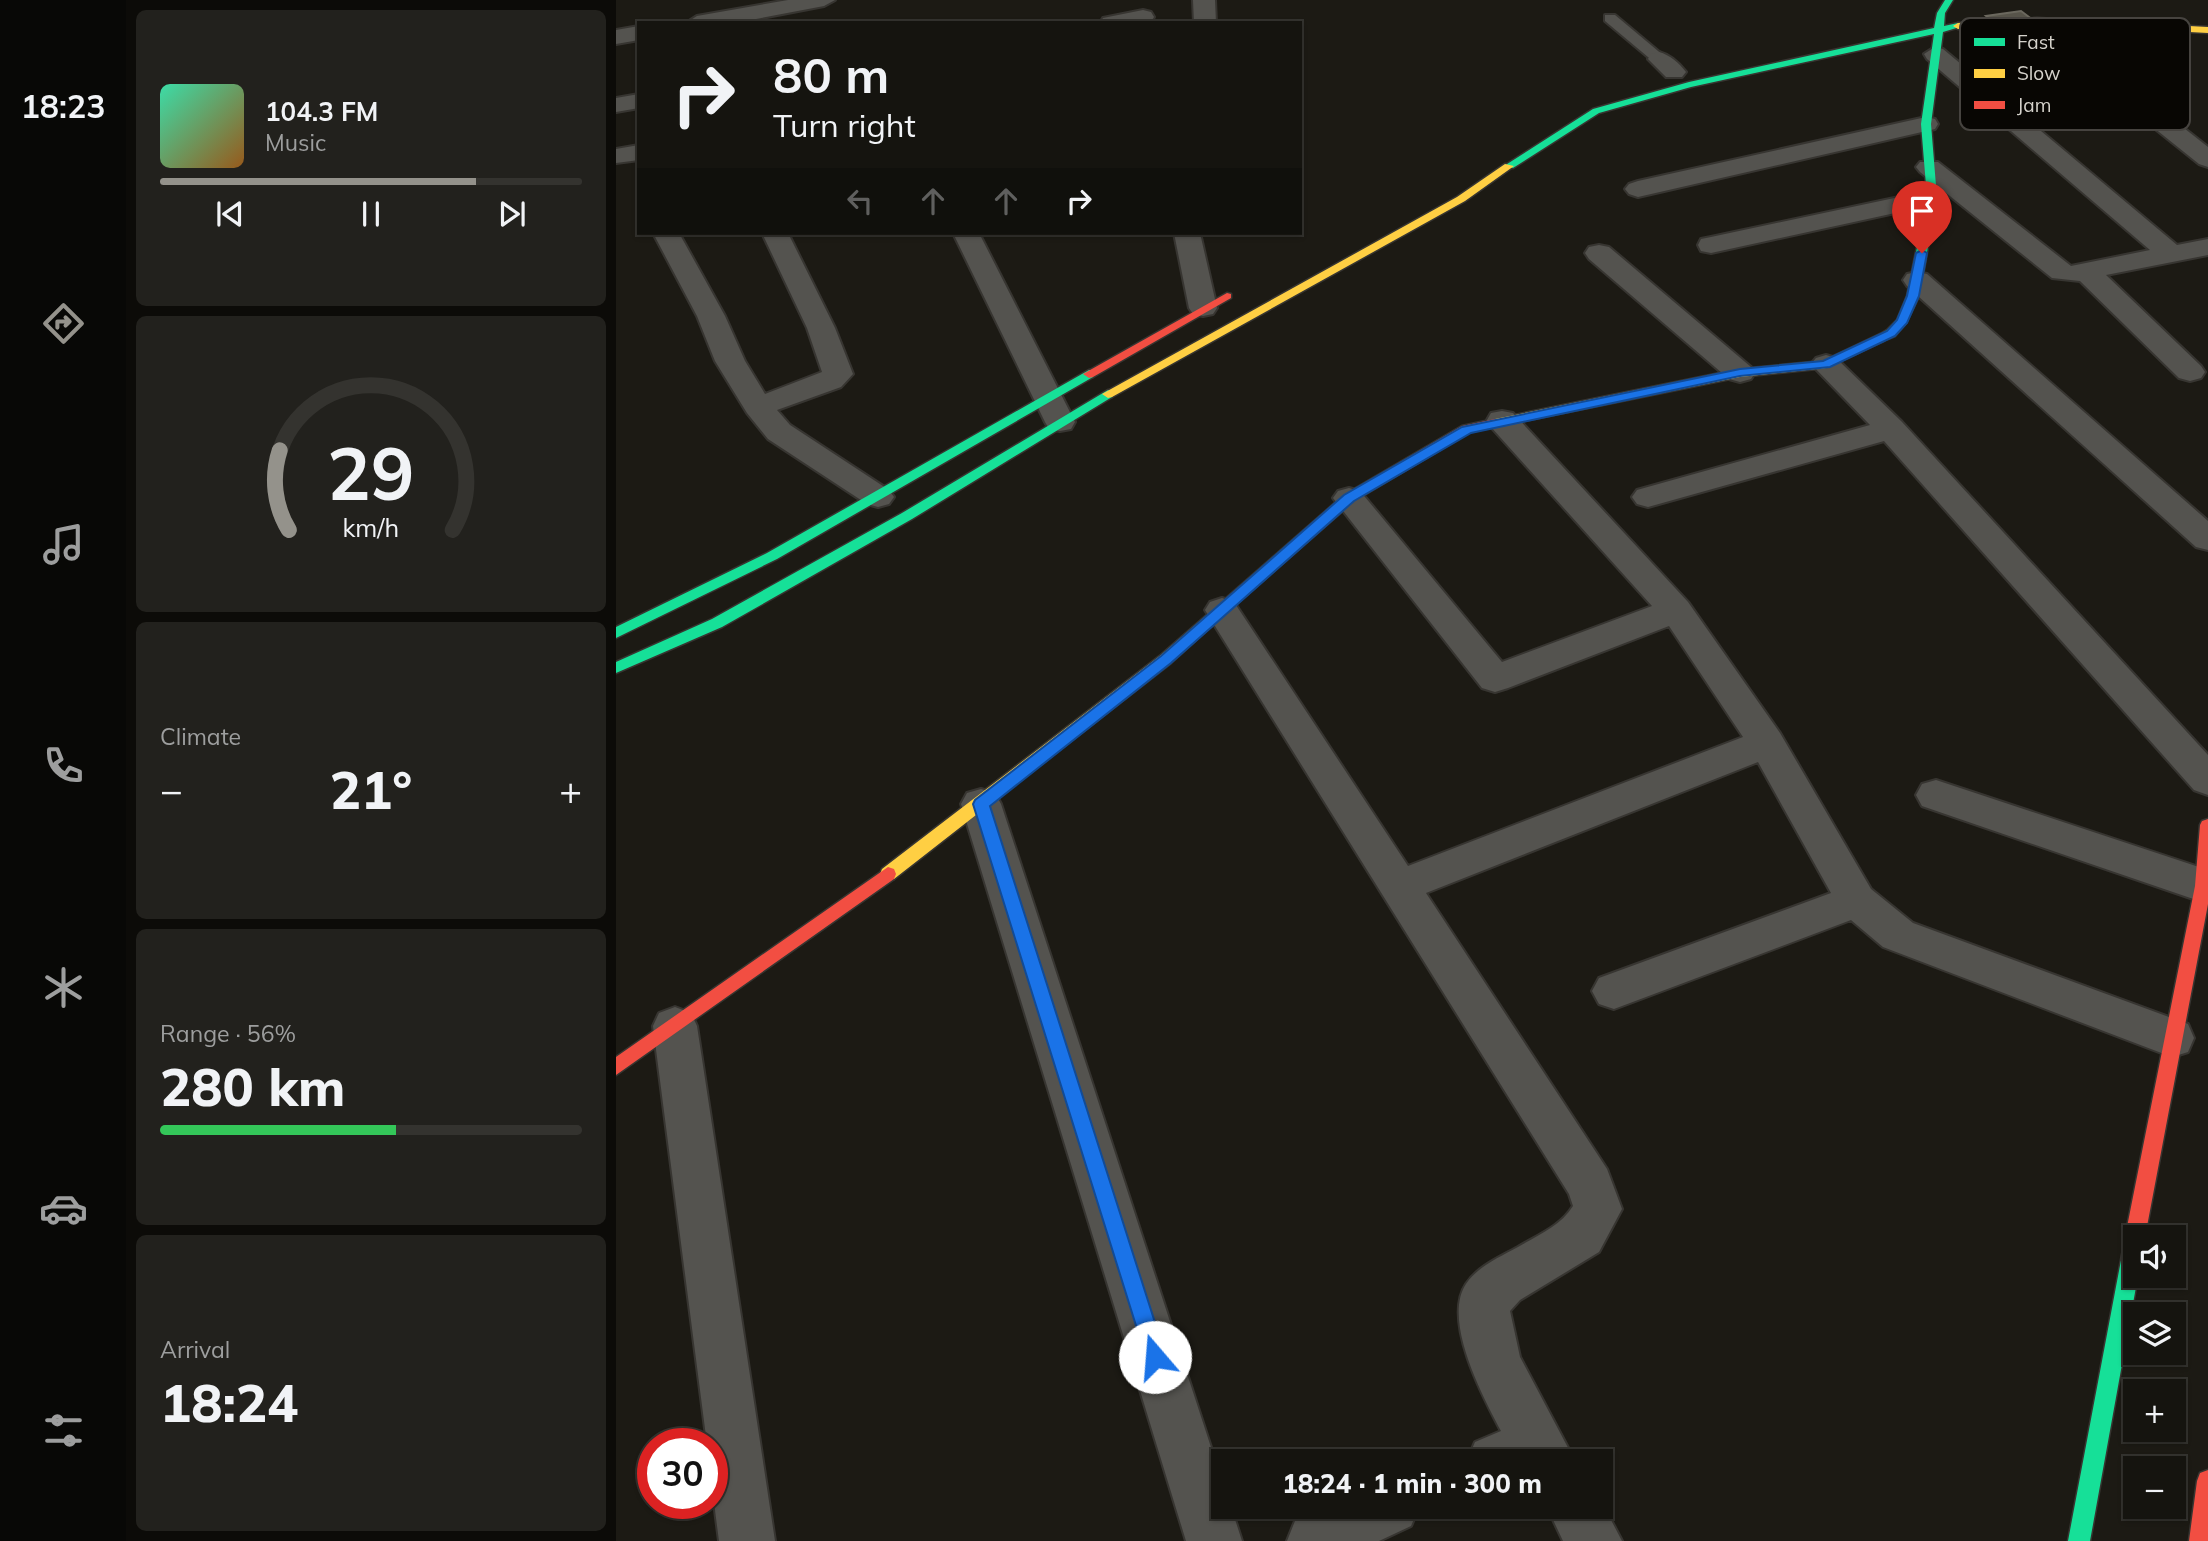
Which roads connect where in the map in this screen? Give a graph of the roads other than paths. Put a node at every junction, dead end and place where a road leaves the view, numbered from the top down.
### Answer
1 (818, 0) edge
2 (1204, 0) edge
3 (1143, 17) dead end
4 (1610, 18) dead end
5 (1974, 18) edge
6 (2208, 18) edge
7 (708, 21) edge
8 (826, 21) edge
9 (1122, 21) edge
10 (1206, 21) edge
11 (1960, 21) edge
12 (1960, 23) edge
13 (1941, 24) edge
14 (2190, 29) edge
15 (2208, 30) edge
16 (637, 33) edge
17 (616, 37) edge
18 (1960, 43) edge
19 (1661, 70) joint
20 (637, 101) edge
21 (616, 105) edge
22 (1926, 124) junction
23 (2208, 127) edge
24 (2047, 130) edge
25 (2171, 130) edge
26 (2187, 130) edge
27 (2190, 130) edge
28 (2173, 132) junction
29 (637, 152) edge
30 (616, 156) edge
31 (2208, 159) edge
32 (1483, 166) dead end
33 (1929, 167) junction
34 (1503, 173) junction
35 (1637, 189) dead end
36 (1932, 198) junction
37 (667, 235) edge
38 (776, 235) edge
39 (967, 235) edge
40 (1187, 235) edge
41 (1711, 245) dead end
42 (2208, 247) edge
43 (1599, 253) dead end
44 (2171, 254) junction
45 (2086, 271) junction
46 (1917, 280) junction
47 (1239, 289) dead end
48 (1203, 308) junction
49 (1826, 364) junction
50 (2190, 372) dead end
51 (1740, 373) junction
52 (1046, 396) junction
53 (758, 407) junction
54 (1502, 420) junction
55 (1060, 422) junction
56 (1891, 429) junction
57 (878, 497) junction
58 (1648, 497) dead end
59 (1349, 498) junction
60 (2208, 539) edge
61 (1222, 610) junction
62 (1676, 610) junction
63 (616, 633) edge
64 (616, 668) edge
65 (1767, 743) junction
66 (2208, 780) edge
67 (1936, 795) dead end
68 (981, 804) junction
69 (2208, 825) edge
70 (1398, 887) junction
71 (2205, 887) edge
72 (1856, 901) junction
73 (1614, 991) dead end
74 (675, 1026) junction
75 (2172, 1038) junction
76 (616, 1067) edge
77 (2137, 1225) edge
78 (2126, 1288) edge
79 (1525, 1449) edge
80 (2208, 1481) edge
81 (1365, 1519) edge
82 (1581, 1519) edge
83 (747, 1541) edge
84 (1214, 1541) edge
85 (1315, 1541) edge
86 (1594, 1541) edge
87 (2079, 1541) edge
88 (2200, 1541) edge

1 - 7 street
1 - 8 street
2 - 10 street
3 - 9 street
4 - 19 lane
5 - 6 street
11 - 13 street
12 - 13 street
13 - 18 street
13 - 19 street
13 - 22 street
13 - 34 street
14 - 15 street
16 - 17 street
20 - 21 street
22 - 33 street
22 - 35 street
23 - 27 street
24 - 44 street
25 - 28 street
26 - 28 street
28 - 31 street
29 - 30 street
32 - 34 street
33 - 36 street
33 - 45 street
34 - 55 street
36 - 41 street
36 - 46 street
37 - 53 street
38 - 53 street
39 - 52 street
40 - 48 street
42 - 44 street
43 - 51 street
44 - 45 street
45 - 50 street
46 - 49 street
46 - 60 street
47 - 48 street
48 - 52 street
49 - 51 street
49 - 56 street
51 - 54 street
52 - 55 street
52 - 57 street
53 - 57 street
54 - 59 street
54 - 62 street
55 - 64 street
56 - 58 street
56 - 66 street
57 - 63 street
59 - 61 street
59 - 62 street
61 - 68 street
61 - 70 street
62 - 65 street
65 - 70 street
65 - 72 street
67 - 71 street
68 - 74 street
68 - 84 street
69 - 71 street
70 - 79 street
71 - 75 street
72 - 73 street
72 - 75 street
74 - 76 street
74 - 83 street
75 - 77 street
78 - 87 street
80 - 88 street
81 - 85 street
82 - 86 street

